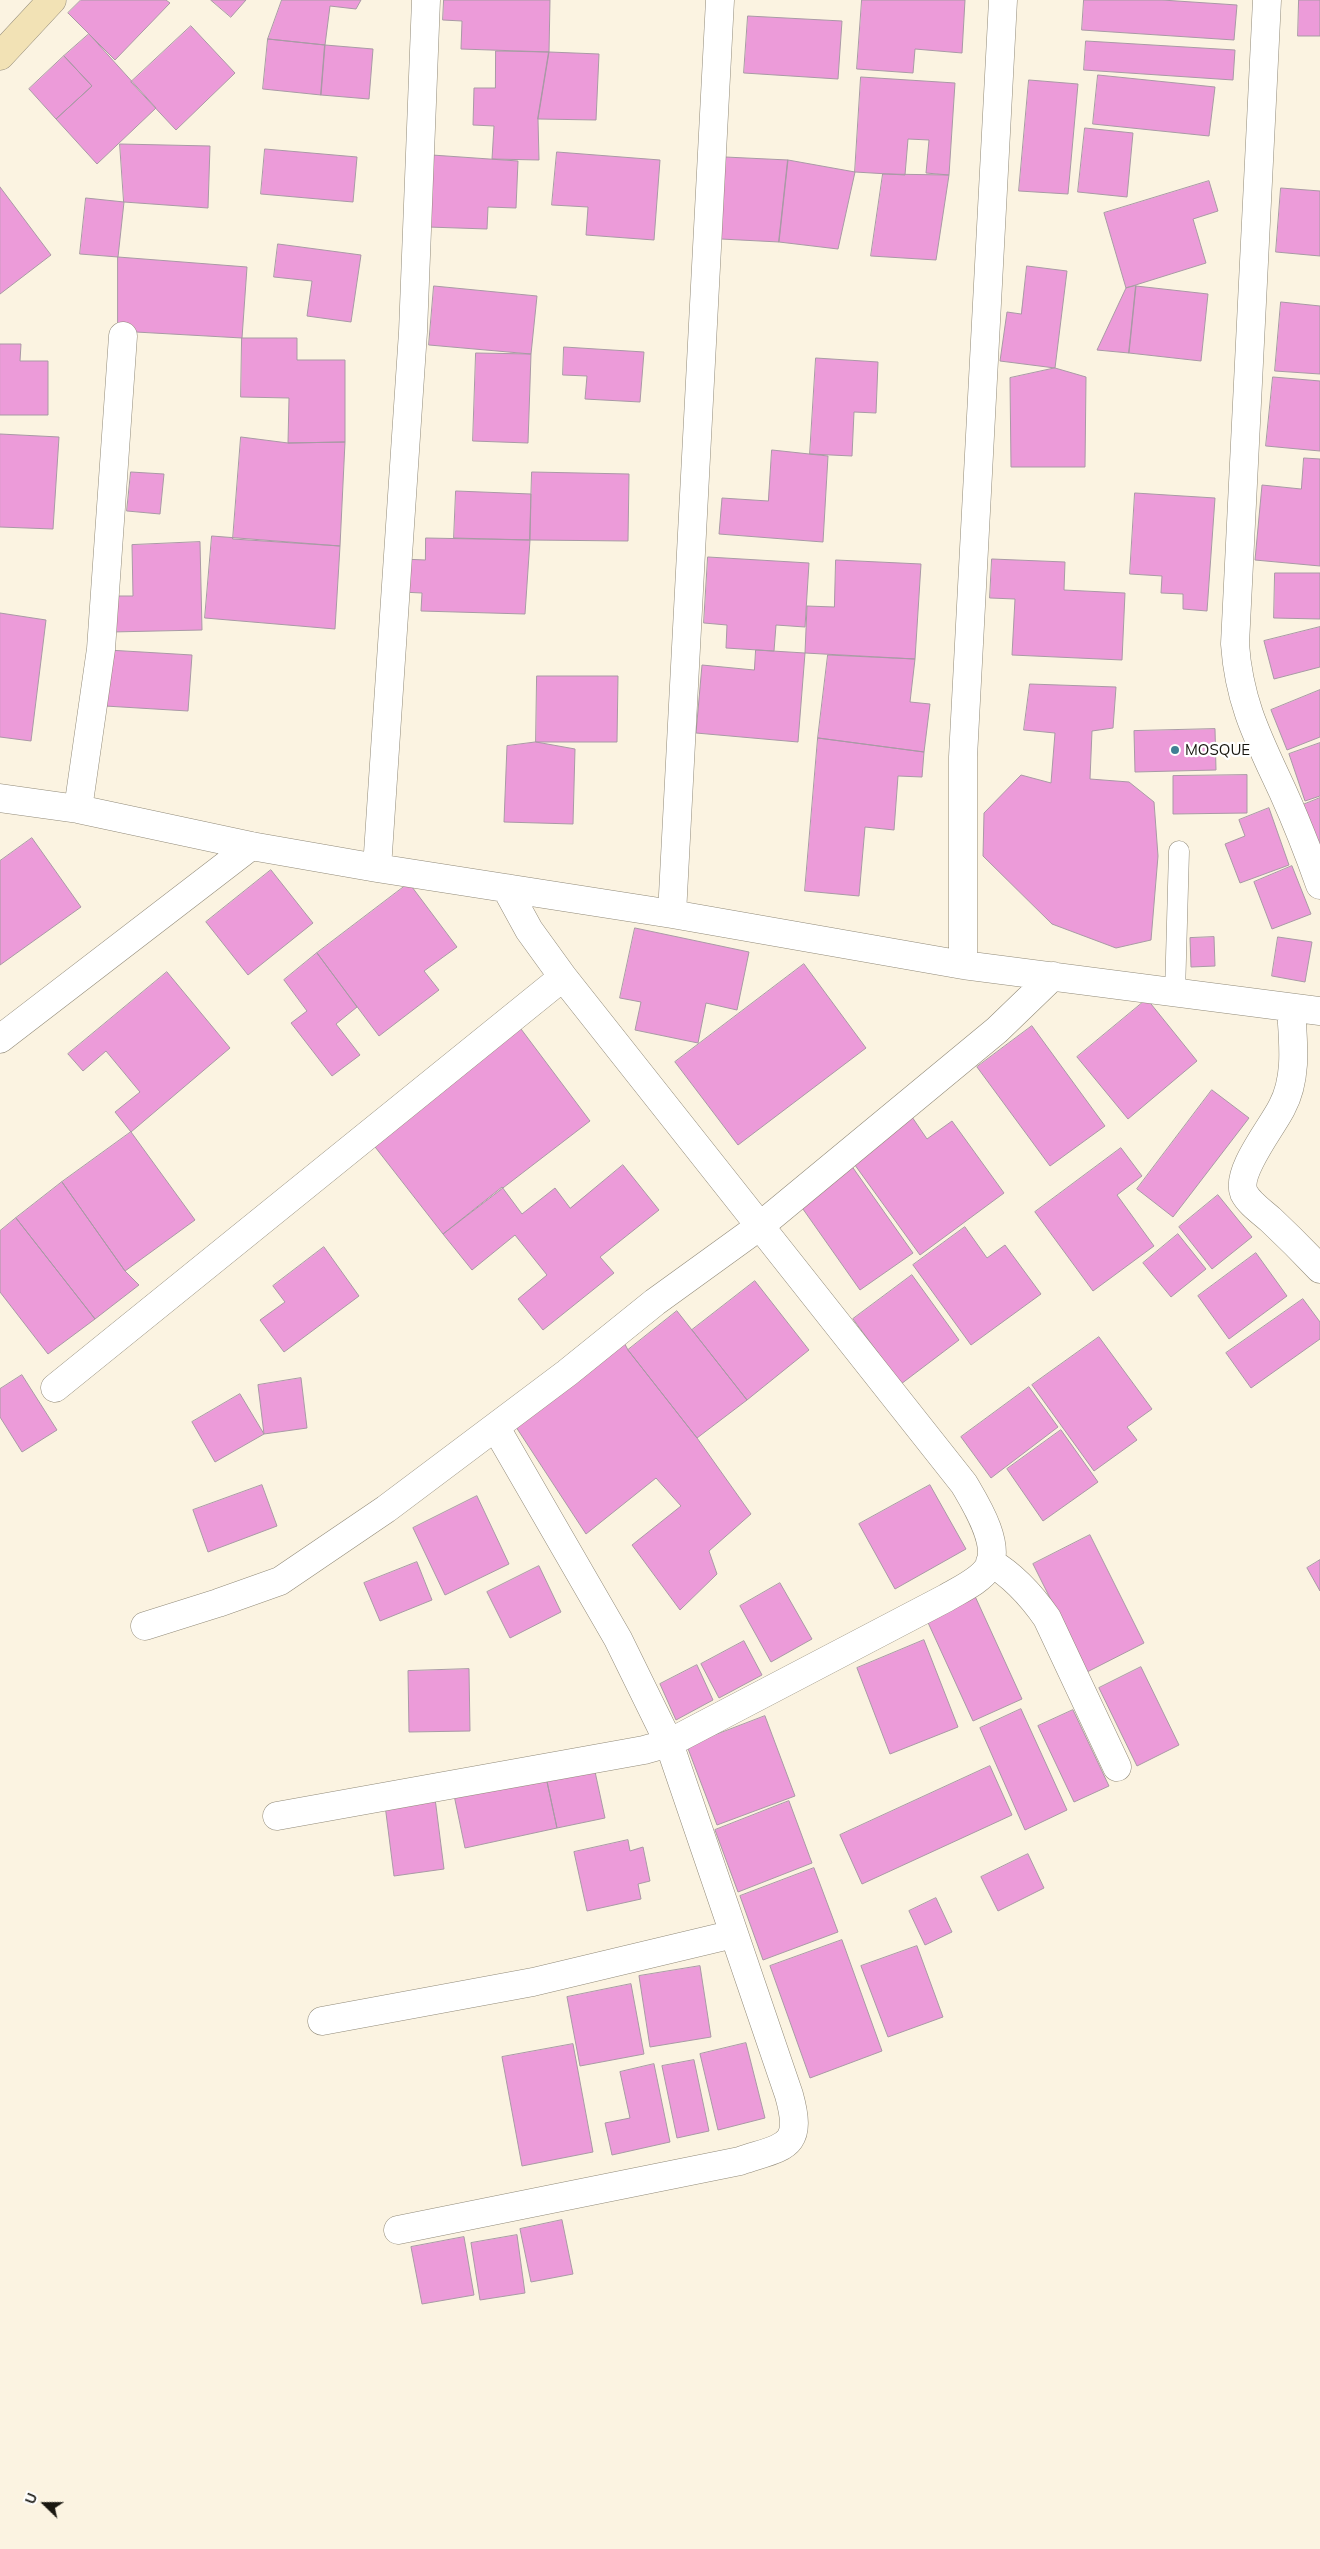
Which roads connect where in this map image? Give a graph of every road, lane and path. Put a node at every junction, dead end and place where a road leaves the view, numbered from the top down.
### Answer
1 (52, 0) edge
2 (426, 0) edge
3 (720, 0) edge
4 (1004, 0) edge
5 (1267, 0) edge
6 (0, 56) edge
7 (124, 336) dead end
8 (0, 798) edge
9 (78, 809) junction
10 (251, 846) junction
11 (1179, 851) dead end
12 (377, 868) junction
13 (1320, 885) edge
14 (506, 888) junction
15 (672, 914) junction
16 (963, 965) junction
17 (1053, 976) junction
18 (563, 977) junction
19 (1175, 993) junction
20 (1291, 1009) junction
21 (1320, 1011) edge
22 (0, 1039) edge
23 (760, 1226) junction
24 (1320, 1269) edge
25 (55, 1388) dead end
26 (496, 1428) junction
27 (990, 1562) junction
28 (145, 1626) dead end
29 (668, 1743) junction
30 (1117, 1767) dead end
31 (277, 1816) dead end
32 (734, 1934) junction
33 (322, 2021) dead end
34 (398, 2230) dead end

1 - 6 main road
2 - 12 street
3 - 15 street
4 - 16 street
5 - 13 street
7 - 9 street
8 - 9 street
9 - 10 street
10 - 12 street
10 - 22 street
11 - 19 lane
12 - 14 street
14 - 15 street
14 - 18 street
15 - 16 street
16 - 17 street
17 - 19 street
17 - 23 street
18 - 23 street
18 - 25 street
19 - 20 street
20 - 21 street
20 - 24 street
23 - 26 street
23 - 27 street
26 - 28 street
26 - 29 street
27 - 29 street
27 - 30 street
29 - 31 street
29 - 32 street
32 - 33 street
32 - 34 street

